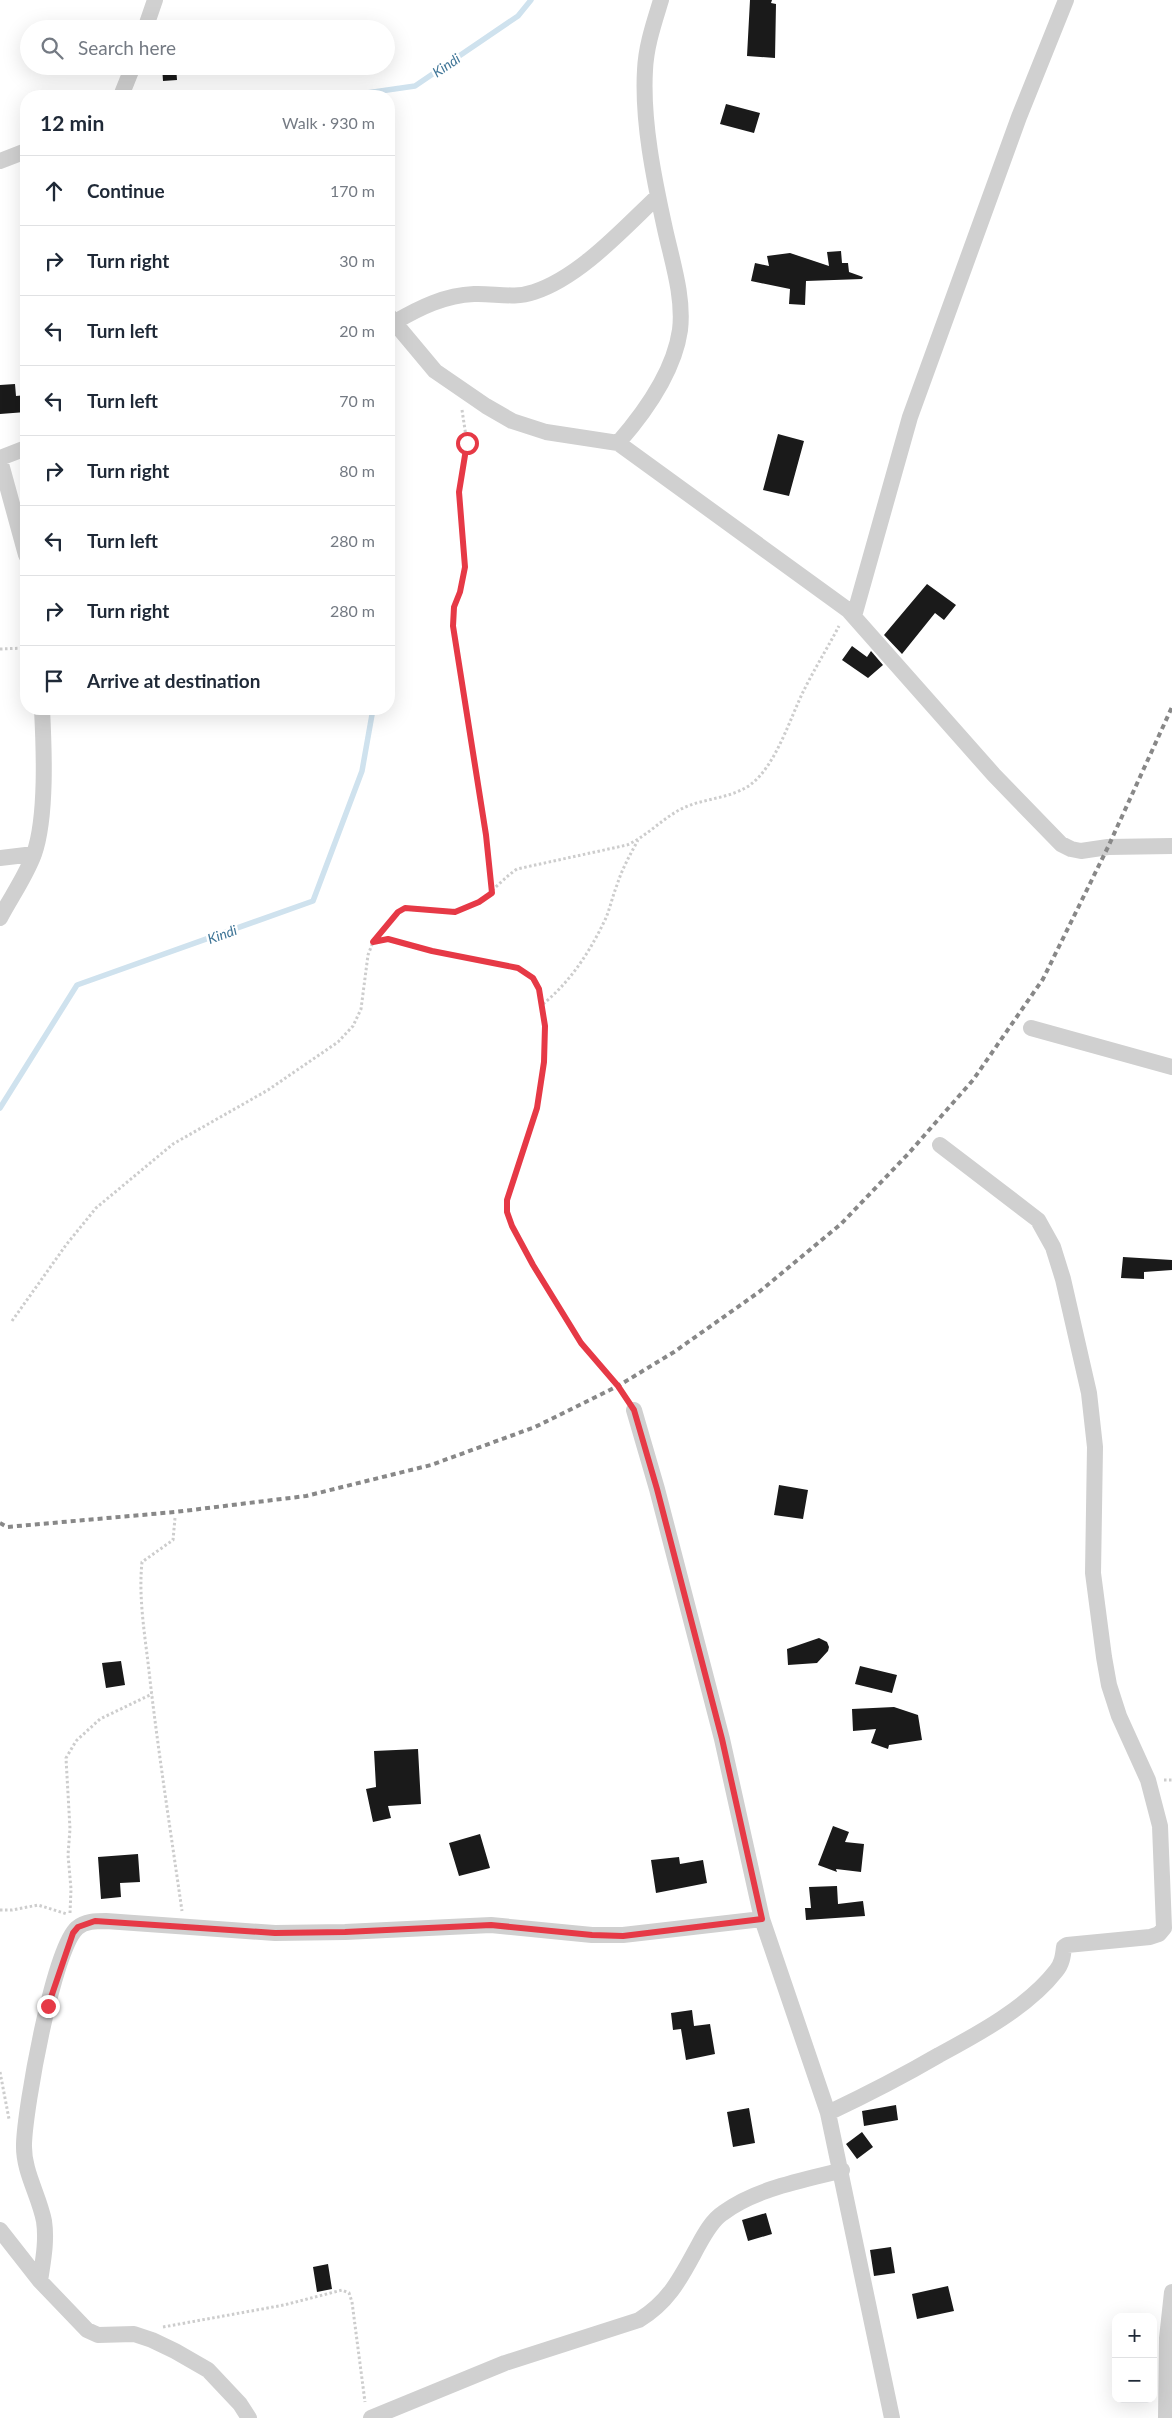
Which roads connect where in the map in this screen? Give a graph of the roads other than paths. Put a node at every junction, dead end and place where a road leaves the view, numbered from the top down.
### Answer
1 (155, 0) edge
2 (661, 0) edge
3 (1066, 0) edge
4 (148, 20) edge
5 (129, 75) edge
6 (123, 90) edge
7 (20, 153) edge
8 (0, 161) edge
9 (658, 196) junction
10 (395, 318) edge
11 (395, 323) edge
12 (618, 442) junction
13 (20, 451) edge
14 (0, 459) edge
15 (20, 533) edge
16 (851, 613) junction
17 (42, 715) edge
18 (1172, 846) edge
19 (34, 854) junction
20 (0, 858) edge
21 (0, 918) edge
22 (1031, 1028) dead end
23 (1172, 1067) edge
24 (940, 1145) dead end
25 (634, 1410) road end
26 (762, 1919) junction
27 (828, 2113) junction
28 (842, 2170) junction
29 (0, 2230) edge
30 (40, 2281) junction
31 (1172, 2292) edge
32 (368, 2413) edge
33 (249, 2418) edge
34 (892, 2418) edge
35 (1166, 2418) edge

1 - 4 street
2 - 9 street
3 - 16 street
5 - 6 street
7 - 8 street
9 - 10 street
9 - 12 street
11 - 12 street
12 - 16 street
13 - 14 street
14 - 15 street
16 - 18 street
17 - 19 street
19 - 20 street
19 - 21 street
22 - 23 street
24 - 27 street
25 - 26 street
26 - 27 street
26 - 30 street
27 - 28 street
28 - 32 street
28 - 34 street
29 - 30 street
30 - 33 street
31 - 35 street

